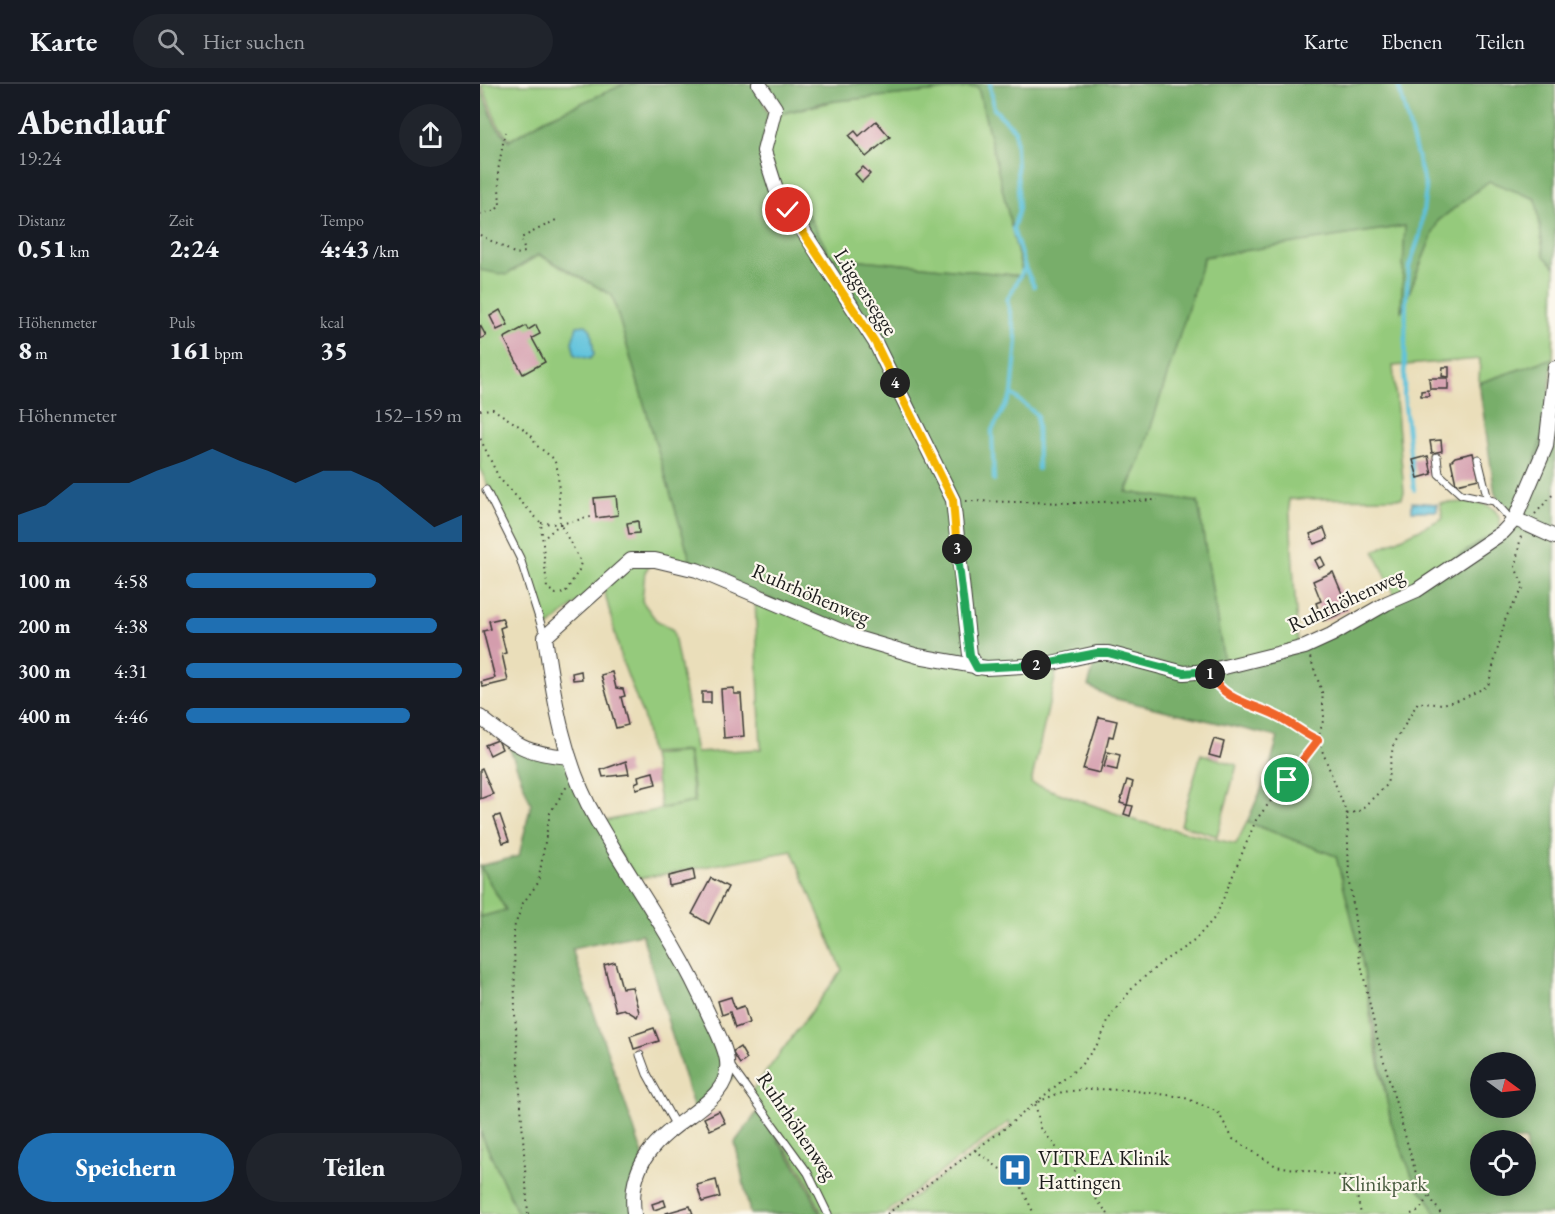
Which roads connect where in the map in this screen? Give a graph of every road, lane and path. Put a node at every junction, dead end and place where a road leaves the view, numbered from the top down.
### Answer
1 (759, 84) edge
2 (505, 132) dead end
3 (480, 214) edge
4 (556, 220) dead end
5 (480, 235) edge
6 (1555, 368) edge
7 (480, 410) edge
8 (480, 438) edge
9 (1437, 457) dead end
10 (1478, 459) dead end
11 (486, 490) dead end
12 (1555, 492) edge
13 (953, 500) junction
14 (1158, 500) dead end
15 (1488, 500) junction
16 (591, 517) dead end
17 (1518, 521) junction
18 (541, 523) junction
19 (560, 524) junction
20 (1555, 537) edge
21 (543, 539) junction
22 (545, 637) junction
23 (1305, 647) junction
24 (977, 668) junction
25 (1208, 671) junction
26 (480, 717) edge
27 (1318, 740) junction
28 (569, 757) junction
29 (574, 776) junction
30 (1347, 814) junction
31 (640, 1055) dead end
32 (728, 1062) junction
33 (1035, 1103) junction
34 (676, 1126) junction
35 (975, 1150) junction
36 (1429, 1195) junction
37 (1419, 1211) junction
38 (528, 1214) edge
39 (634, 1214) edge
40 (828, 1214) edge
41 (887, 1214) edge
42 (1034, 1214) edge
43 (1108, 1214) edge
44 (1361, 1214) edge
45 (1412, 1214) edge
46 (1423, 1214) edge
47 (1441, 1214) edge

1 - 13 street, Lüggersegge
2 - 3 path
4 - 5 path
6 - 17 street, Ruhrhöhenweg
7 - 19 path
8 - 18 path
9 - 15 lane
10 - 15 lane
11 - 22 lane
12 - 17 path
13 - 14 path
13 - 24 street, Lüggersegge
15 - 17 lane
16 - 19 path
17 - 20 street
17 - 23 street, Ruhrhöhenweg
17 - 30 path
18 - 19 path
18 - 21 path
19 - 21 path
19 - 21 path
22 - 24 street, Ruhrhöhenweg
22 - 28 street, Ruhrhöhenweg
23 - 25 street, Ruhrhöhenweg
23 - 27 path
24 - 25 street, Ruhrhöhenweg
25 - 27 path
26 - 28 street
27 - 30 path
27 - 33 path
28 - 29 street, Ruhrhöhenweg
29 - 32 street, Ruhrhöhenweg
29 - 38 path
30 - 36 path
31 - 34 lane
32 - 34 street, Ruhrhöhenweg
32 - 40 lane, Ruhrhöhenweg
33 - 35 path
33 - 43 path
33 - 44 path
34 - 39 street, Ruhrhöhenweg
35 - 41 path
35 - 42 path
36 - 37 path
36 - 47 path
37 - 45 path
37 - 46 path

